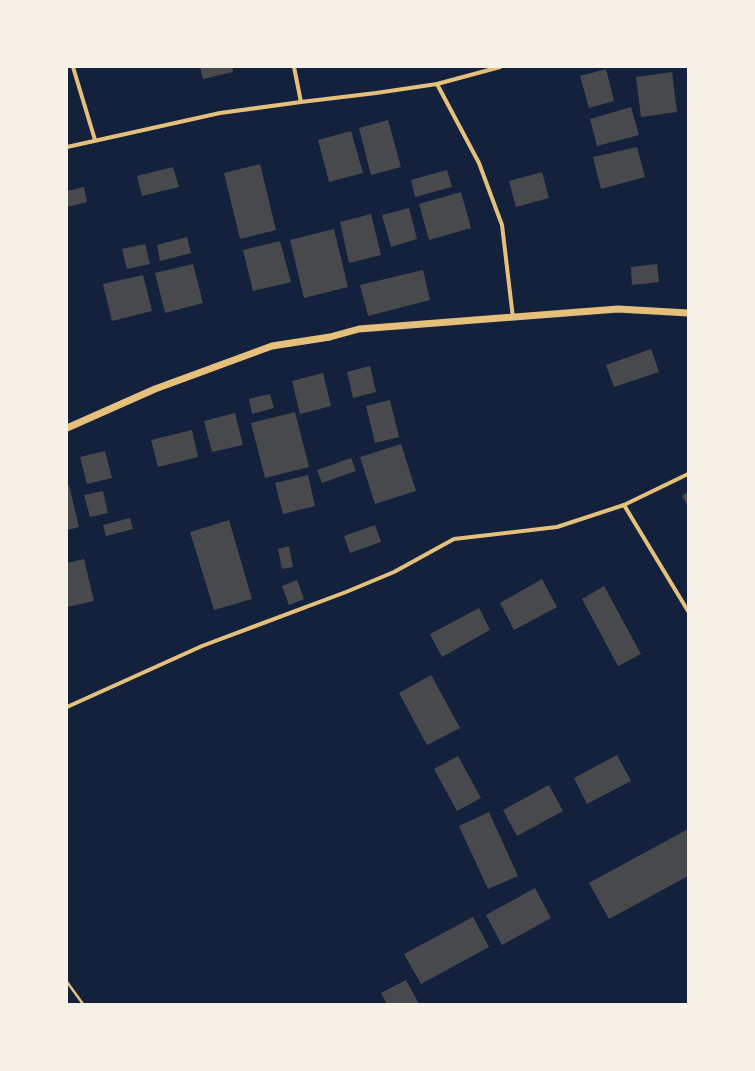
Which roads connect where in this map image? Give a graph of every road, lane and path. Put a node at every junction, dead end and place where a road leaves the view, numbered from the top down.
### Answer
1 (73, 67) edge
2 (294, 67) edge
3 (500, 67) edge
4 (437, 84) junction
5 (301, 102) junction
6 (95, 140) junction
7 (67, 147) edge
8 (688, 313) edge
9 (513, 318) junction
10 (67, 428) edge
11 (688, 474) edge
12 (624, 505) junction
13 (688, 611) edge
14 (67, 707) edge
15 (67, 982) edge
16 (83, 1004) edge

1 - 6 street
2 - 5 street
3 - 4 street
4 - 5 street
4 - 9 street
5 - 6 street
6 - 7 street
8 - 9 street
9 - 10 street
11 - 12 street
12 - 13 street
12 - 14 street
15 - 16 path

